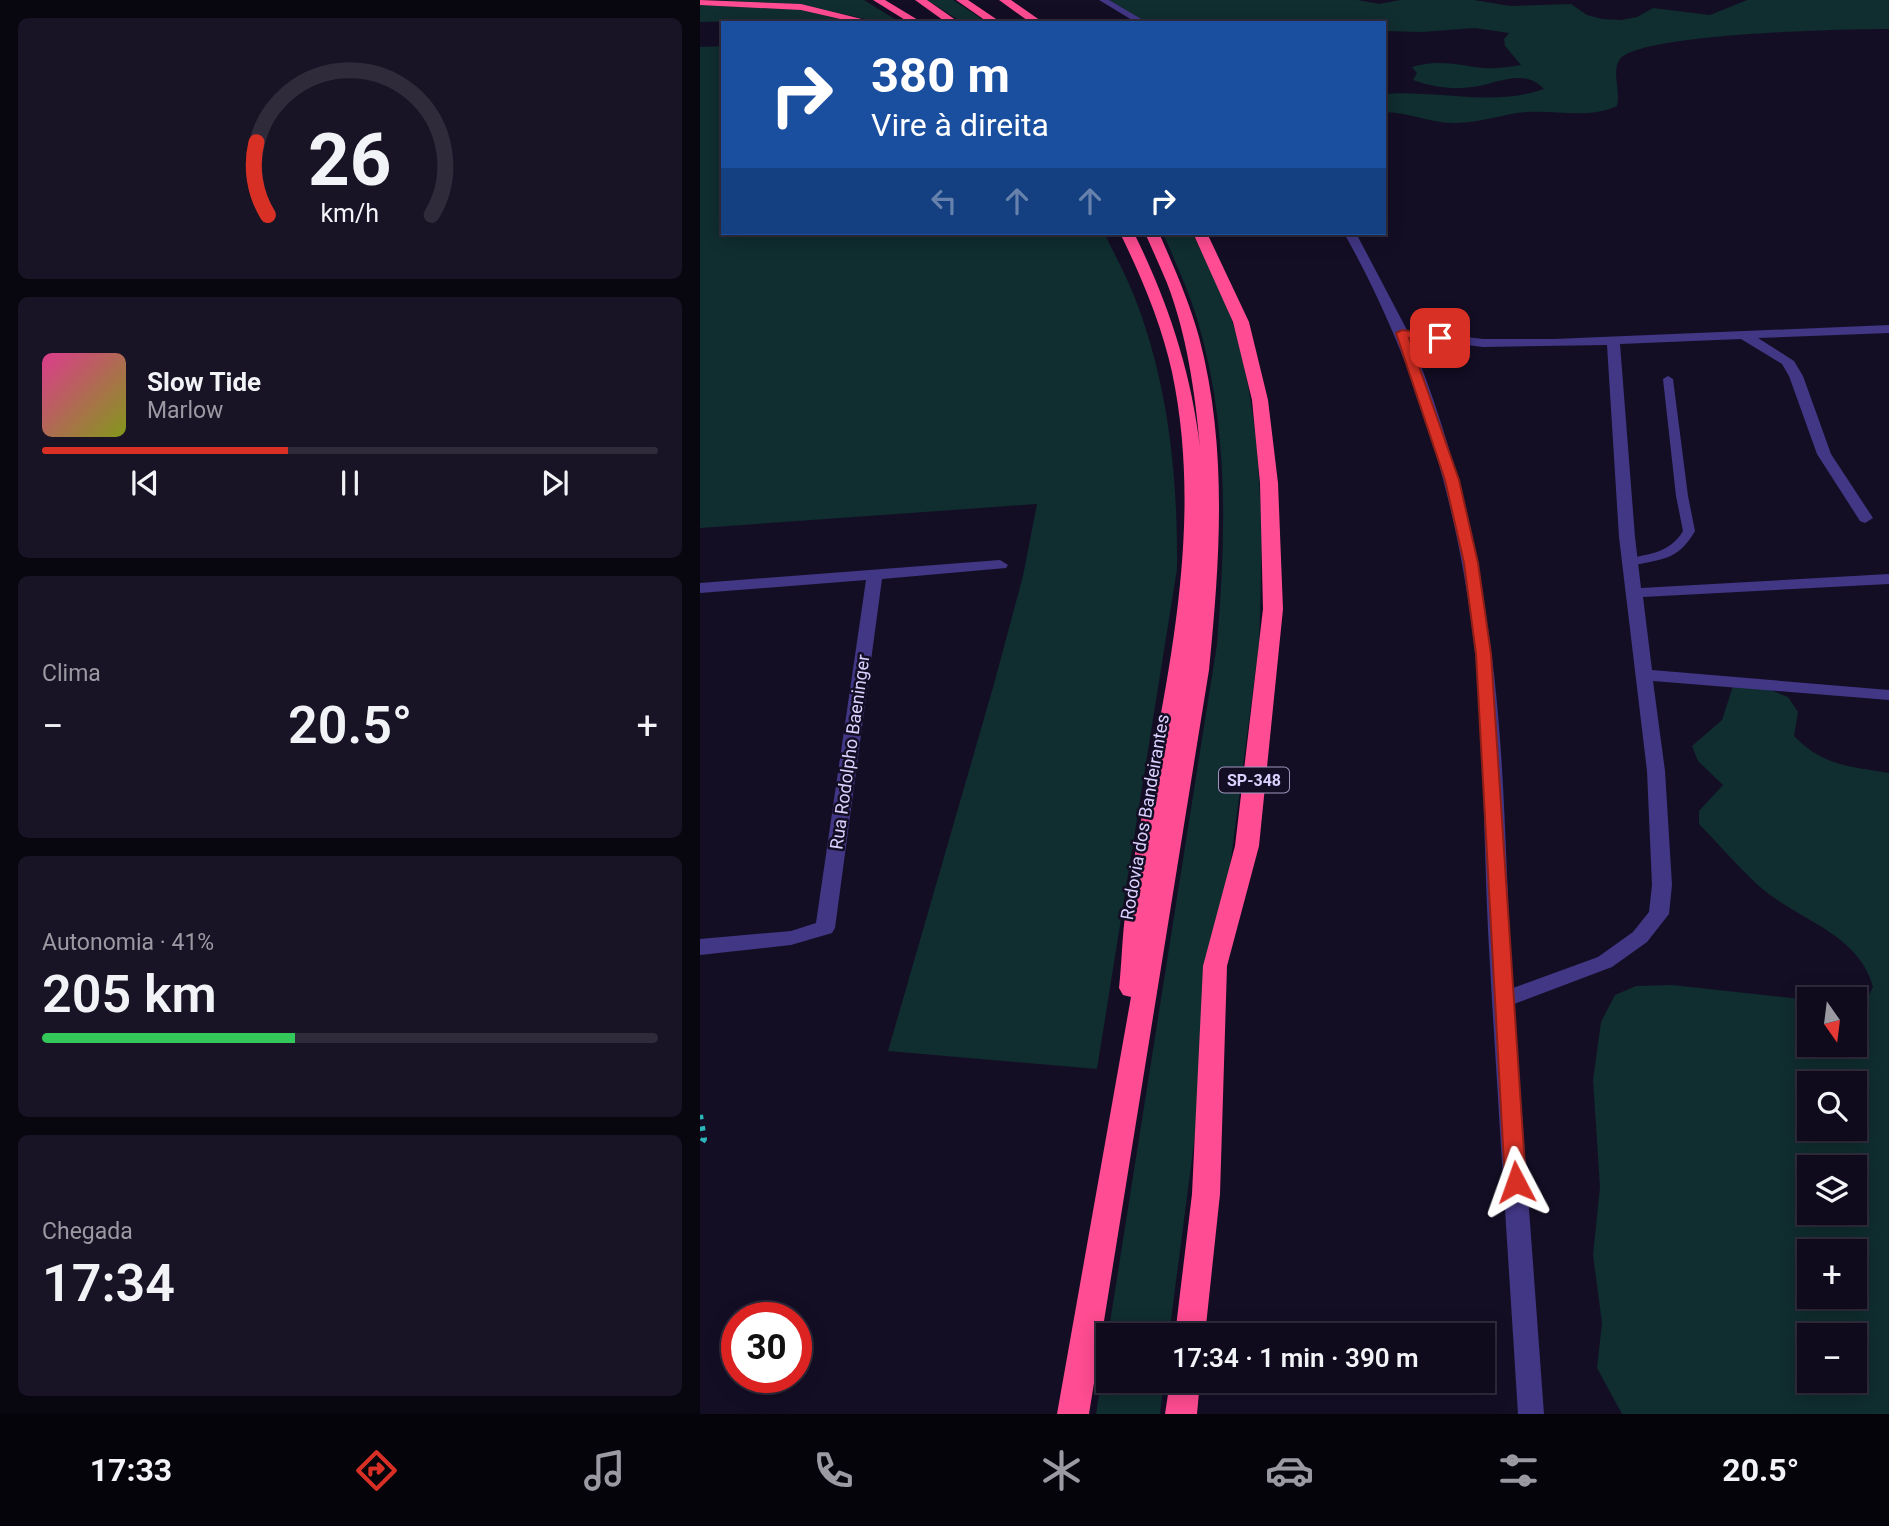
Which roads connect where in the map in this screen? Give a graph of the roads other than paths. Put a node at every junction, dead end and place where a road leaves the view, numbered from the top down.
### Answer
1 (878, 0) edge
2 (920, 0) edge
3 (961, 0) edge
4 (1004, 0) edge
5 (1017, 0) edge
6 (1103, 0) edge
7 (700, 2) edge
8 (864, 21) edge
9 (915, 21) edge
10 (952, 21) edge
11 (994, 21) edge
12 (1038, 21) edge
13 (1039, 21) edge
14 (1140, 21) edge
15 (1128, 235) edge
16 (1153, 235) edge
17 (1201, 235) edge
18 (1216, 235) edge
19 (1351, 235) edge
20 (1889, 329) edge
21 (1402, 333) junction
22 (1742, 334) junction
23 (1613, 340) junction
24 (1668, 379) dead end
25 (1269, 483) junction
26 (1865, 519) dead end
27 (1630, 562) junction
28 (1000, 565) dead end
29 (875, 575) junction
30 (1889, 579) edge
31 (700, 588) edge
32 (1634, 593) junction
33 (1644, 675) junction
34 (1889, 695) edge
35 (700, 947) edge
36 (1503, 1000) junction
37 (1123, 1120) junction
38 (1191, 1323) edge
39 (1184, 1393) edge
40 (1073, 1414) edge
41 (1181, 1414) edge
42 (1531, 1414) edge

1 - 9 highway
2 - 10 highway
3 - 11 highway
4 - 12 highway
5 - 13 highway
6 - 14 street
7 - 8 highway
15 - 37 highway
16 - 37 highway, Rodovia dos Bandeirantes
17 - 25 highway, SP-348
18 - 25 highway
19 - 21 street
20 - 22 street
21 - 23 street
21 - 36 street
22 - 23 street
22 - 26 street
23 - 27 street
24 - 27 lane
25 - 38 highway, SP-348
27 - 32 street
28 - 29 street
29 - 31 street
29 - 35 street, Rua Rodolpho Baeninger
30 - 32 street
32 - 33 street
33 - 34 street
33 - 36 street
36 - 42 street
37 - 40 highway, Rodovia dos Bandeirantes
39 - 41 highway

